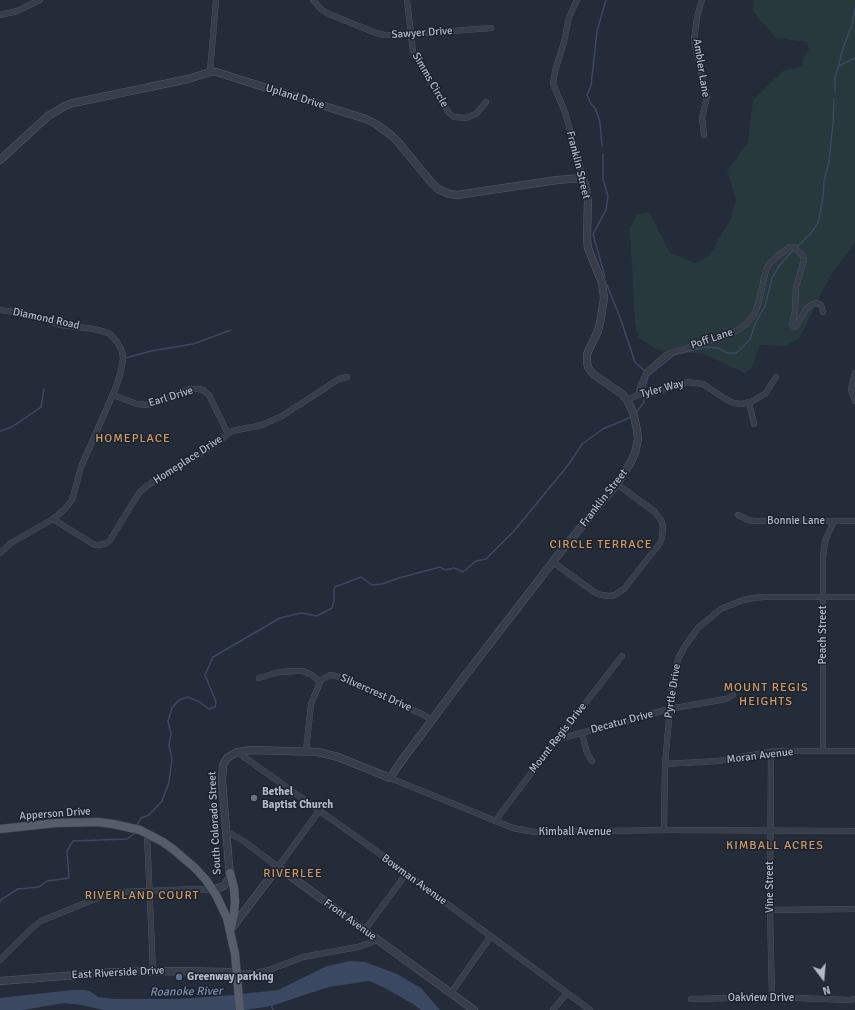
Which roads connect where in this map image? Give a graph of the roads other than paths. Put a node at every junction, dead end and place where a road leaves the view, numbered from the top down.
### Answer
1 (40, 0) edge
2 (216, 0) edge
3 (313, 0) edge
4 (407, 0) edge
5 (577, 0) edge
6 (702, 0) edge
7 (0, 15) edge
8 (491, 28) dead end
9 (410, 34) junction
10 (210, 72) junction
11 (486, 102) dead end
12 (704, 135) dead end
13 (0, 160) edge
14 (583, 178) junction
15 (0, 310) edge
16 (823, 312) dead end
17 (855, 373) edge
18 (347, 377) dead end
19 (776, 377) dead end
20 (113, 395) junction
21 (640, 395) junction
22 (627, 400) junction
23 (855, 401) edge
24 (749, 402) junction
25 (754, 424) dead end
26 (228, 434) junction
27 (617, 484) junction
28 (738, 515) dead end
29 (53, 519) junction
30 (834, 521) junction
31 (855, 521) edge
32 (0, 553) edge
33 (553, 562) junction
34 (823, 597) junction
35 (855, 597) edge
36 (622, 656) dead end
37 (259, 678) dead end
38 (320, 682) junction
39 (733, 695) dead end
40 (669, 709) junction
41 (432, 720) junction
42 (582, 733) junction
43 (558, 739) junction
44 (306, 751) junction
45 (823, 751) junction
46 (855, 751) edge
47 (237, 752) junction
48 (771, 752) junction
49 (592, 761) dead end
50 (665, 764) junction
51 (390, 778) junction
52 (319, 811) junction
53 (496, 821) junction
54 (0, 829) edge
55 (664, 830) junction
56 (770, 830) junction
57 (140, 831) junction
58 (226, 831) junction
59 (855, 831) edge
60 (278, 867) junction
61 (230, 873) junction
62 (406, 874) junction
63 (149, 890) junction
64 (213, 890) junction
65 (855, 909) edge
66 (770, 910) junction
67 (230, 929) junction
68 (364, 931) junction
69 (491, 936) junction
70 (378, 940) junction
71 (0, 960) edge
72 (153, 971) junction
73 (237, 974) junction
74 (0, 982) edge
75 (451, 993) junction
76 (566, 993) junction
77 (772, 997) junction
78 (691, 999) dead end
79 (855, 999) edge
80 (240, 1010) edge
81 (474, 1010) edge
82 (553, 1010) edge
83 (590, 1010) edge

1 - 7 street
2 - 10 street
3 - 9 street, Sawyer Drive
4 - 9 street, Simms Circle
5 - 14 street, Franklin Street
6 - 12 street, Ambler Lane
8 - 9 street, Sawyer Drive
9 - 11 street, Simms Circle
10 - 13 street, Upland Drive
10 - 14 street, Upland Drive
14 - 22 street, Franklin Street
15 - 20 street, Diamond Road
16 - 21 street, Poff Lane
17 - 23 street
18 - 26 street, Homeplace Drive
19 - 24 street
20 - 26 street, Earl Drive
20 - 29 street, Diamond Road
21 - 22 street, Tyler Way
21 - 24 street, Tyler Way
22 - 27 street, Franklin Street
24 - 25 street
26 - 29 street, Homeplace Drive
27 - 33 street, Franklin Street
27 - 33 street
28 - 30 street, Bonnie Lane
29 - 32 street, Diamond Road
30 - 31 street, Bonnie Lane
30 - 34 street, Peach Street
33 - 41 street, Franklin Street
34 - 35 street, Pyrtle Drive
34 - 40 street, Pyrtle Drive
34 - 45 street, Peach Street
36 - 43 street, Mount Regis Drive
37 - 38 street
38 - 41 street, Silvercrest Drive
38 - 44 street
39 - 40 street, Decatur Drive
40 - 42 street, Decatur Drive
40 - 50 street, Pyrtle Drive
41 - 51 street, Franklin Street
42 - 43 street, Decatur Drive
42 - 49 street
43 - 53 street, Mount Regis Drive
44 - 47 street, Kimball Avenue
44 - 51 street, Kimball Avenue
45 - 46 street, Moran Avenue
45 - 48 street, Moran Avenue
47 - 52 street, Bowman Avenue
47 - 58 street, South Colorado Street
48 - 50 street, Moran Avenue
48 - 56 street, Vine Street
50 - 55 street, Pyrtle Drive
51 - 53 street, Kimball Avenue
52 - 60 street
52 - 62 street, Bowman Avenue
53 - 55 street, Kimball Avenue
54 - 57 main road, Apperson Drive
55 - 56 street, Kimball Avenue
56 - 59 street, Kimball Avenue
56 - 66 street, Vine Street
57 - 63 street
57 - 64 main road, Apperson Drive
58 - 60 street, Front Avenue
58 - 61 street, South Colorado Street
60 - 67 street
60 - 68 street, Front Avenue
61 - 64 street, South Colorado Street
61 - 67 main road
62 - 68 street
62 - 69 street, Bowman Avenue
63 - 64 street
63 - 71 street
63 - 72 street
64 - 67 main road, Apperson Drive
65 - 66 street
66 - 77 street, Vine Street
67 - 73 main road
68 - 70 street, Front Avenue
69 - 75 street
69 - 76 street, Bowman Avenue
70 - 73 street
70 - 75 street, Front Avenue
72 - 73 street, East Riverside Drive
72 - 74 street, East Riverside Drive
73 - 80 main road
75 - 81 street, Front Avenue
76 - 82 street
76 - 83 street, Bowman Avenue
77 - 78 street, Oakview Drive
77 - 79 street, Oakview Drive

